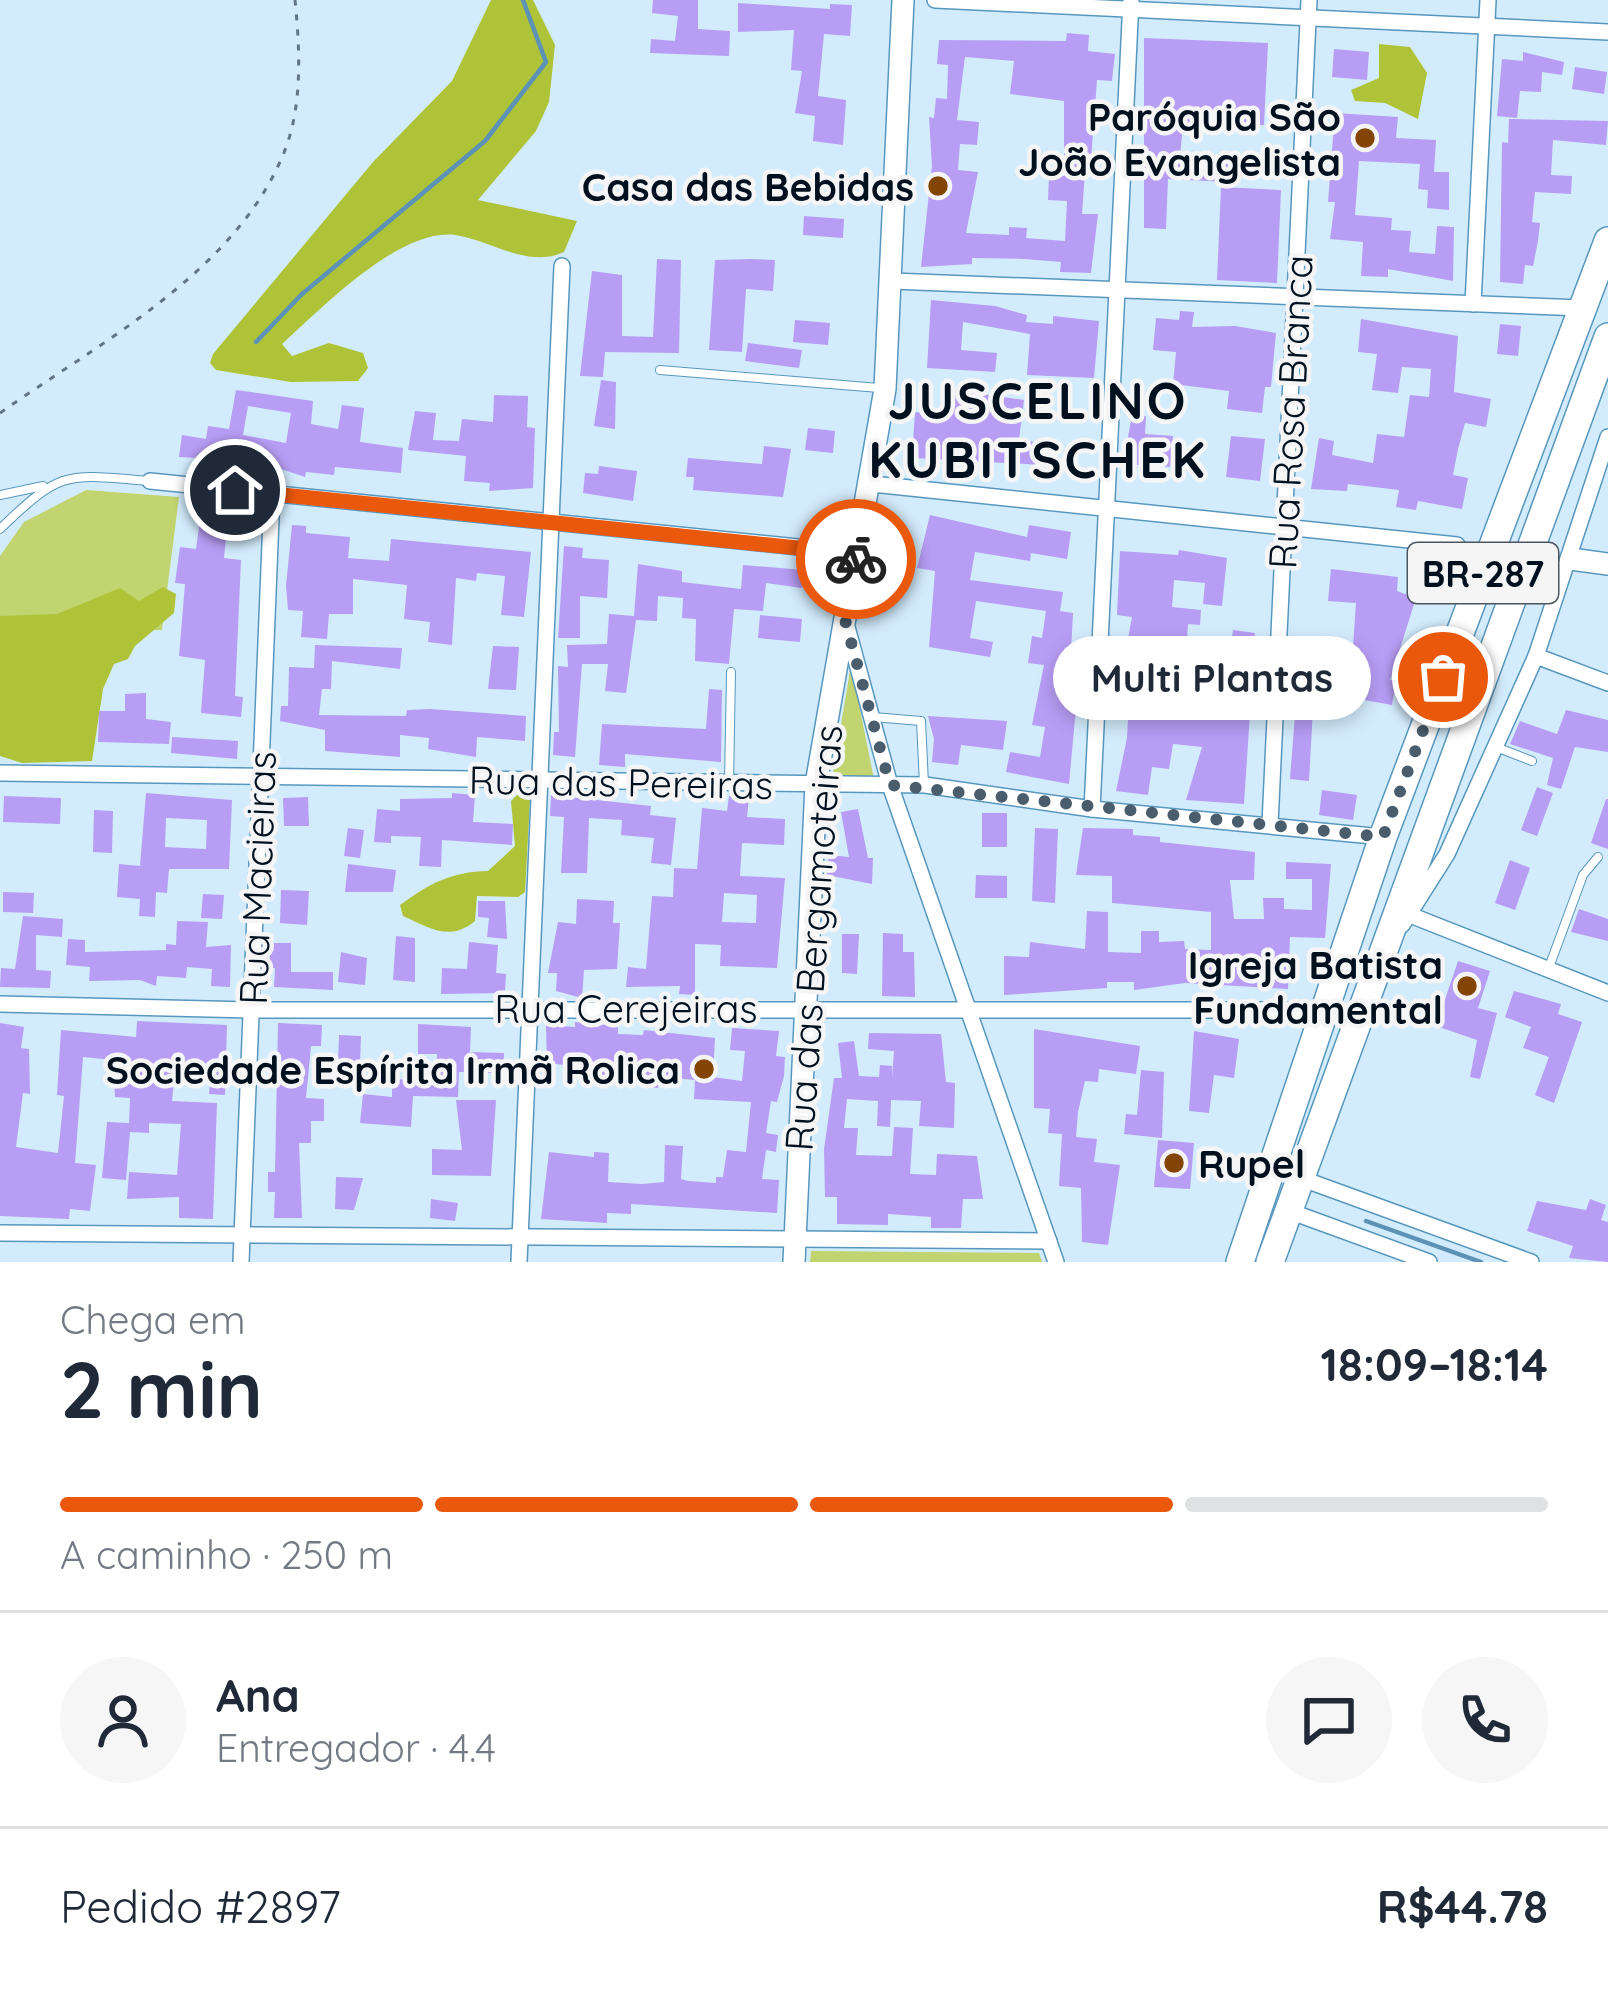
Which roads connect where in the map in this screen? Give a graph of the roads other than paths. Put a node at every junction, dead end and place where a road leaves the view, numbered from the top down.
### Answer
1 (902, 0) edge
2 (934, 0) edge
3 (1309, 0) edge
4 (1488, 0) edge
5 (1131, 4) edge
6 (1308, 18) junction
7 (1486, 26) junction
8 (1608, 32) edge
9 (1608, 241) edge
10 (562, 266) dead end
11 (892, 281) junction
12 (1117, 292) junction
13 (1296, 297) junction
14 (1473, 304) junction
15 (1582, 308) junction
16 (1608, 337) edge
17 (659, 370) dead end
18 (885, 388) junction
19 (1608, 436) edge
20 (150, 481) joint
21 (872, 484) junction
22 (45, 486) junction
23 (272, 494) junction
24 (0, 495) edge
25 (1106, 508) junction
26 (548, 522) junction
27 (1284, 527) junction
28 (0, 529) edge
29 (1457, 545) dead end
30 (857, 554) junction
31 (1571, 559) junction
32 (1608, 564) edge
33 (844, 616) junction
34 (1535, 656) junction
35 (731, 672) dead end
36 (1608, 683) edge
37 (872, 717) junction
38 (1496, 747) junction
39 (1532, 761) dead end
40 (0, 773) edge
41 (261, 778) junction
42 (538, 781) junction
43 (729, 783) junction
44 (817, 784) junction
45 (890, 785) junction
46 (925, 785) junction
47 (1092, 808) junction
48 (1270, 824) junction
49 (1383, 837) junction
50 (1598, 857) dead end
51 (1410, 916) junction
52 (1388, 940) junction
53 (1547, 971) junction
54 (1608, 993) edge
55 (0, 1004) edge
56 (529, 1007) junction
57 (804, 1009) junction
58 (251, 1010) junction
59 (1325, 1010) junction
60 (969, 1011) junction
61 (1300, 1178) junction
62 (1289, 1210) junction
63 (0, 1233) edge
64 (242, 1238) junction
65 (520, 1241) junction
66 (1048, 1241) junction
67 (795, 1252) edge
68 (241, 1262) edge
69 (519, 1262) edge
70 (1056, 1262) edge
71 (1240, 1262) edge
72 (1270, 1262) edge
73 (1429, 1262) edge
74 (1531, 1262) edge

1 - 11 street, Rua das Bergamoteiras
2 - 5 street
3 - 6 street, Rua Rosa Branca
4 - 7 street
5 - 6 street
5 - 12 street
6 - 7 street
6 - 13 street, Rua Rosa Branca
7 - 8 street
7 - 14 street
9 - 15 highway, BR-287
10 - 26 street
11 - 12 street
11 - 18 street, Rua das Bergamoteiras
12 - 13 street
12 - 25 street
13 - 14 street
13 - 27 street, Rua Rosa Branca
14 - 15 street
15 - 49 highway, BR-287
16 - 52 highway, BR-287
17 - 18 lane
18 - 21 street, Rua das Bergamoteiras
19 - 31 street
20 - 22 lane
20 - 23 street
21 - 25 street
21 - 30 street, Rua das Bergamoteiras
22 - 24 lane
22 - 28 lane
23 - 26 street
23 - 41 street, Rua Macieiras
25 - 27 street
25 - 47 street
26 - 30 street
26 - 42 street
27 - 29 street
27 - 48 street, Rua Rosa Branca
30 - 33 street, Rua das Bergamoteiras
31 - 32 street
31 - 34 street
33 - 37 street
33 - 44 street, Rua das Bergamoteiras
34 - 36 street
34 - 38 street
35 - 43 lane
37 - 45 street
37 - 46 lane
38 - 39 lane
38 - 51 street
40 - 41 street, Rua das Pereiras
41 - 42 street, Rua das Pereiras
41 - 58 street, Rua Macieiras
42 - 43 street, Rua das Pereiras
42 - 56 street
43 - 44 street, Rua das Pereiras
44 - 45 street, Rua das Pereiras
44 - 57 street, Rua das Bergamoteiras
45 - 46 street, Rua das Pereiras
45 - 60 street
46 - 47 street, Rua das Pereiras
47 - 48 street, Rua das Pereiras
48 - 49 street, Rua das Pereiras
49 - 59 highway, BR-287
50 - 53 lane
51 - 52 street
51 - 53 street
52 - 61 highway, BR-287
53 - 54 street
55 - 58 street, Rua Cerejeiras
56 - 57 street, Rua Cerejeiras
56 - 58 street, Rua Cerejeiras
56 - 65 street
57 - 60 street, Rua Cerejeiras
57 - 67 street, Rua das Bergamoteiras
58 - 64 street, Rua Macieiras
59 - 60 street, Rua Cerejeiras
59 - 71 highway, BR-287
60 - 66 street
61 - 62 highway, BR-287
61 - 74 street
62 - 72 highway, BR-287
62 - 73 street
63 - 64 street
64 - 65 street
64 - 68 street, Rua Macieiras
65 - 67 street
65 - 69 street
66 - 67 street
66 - 70 street

